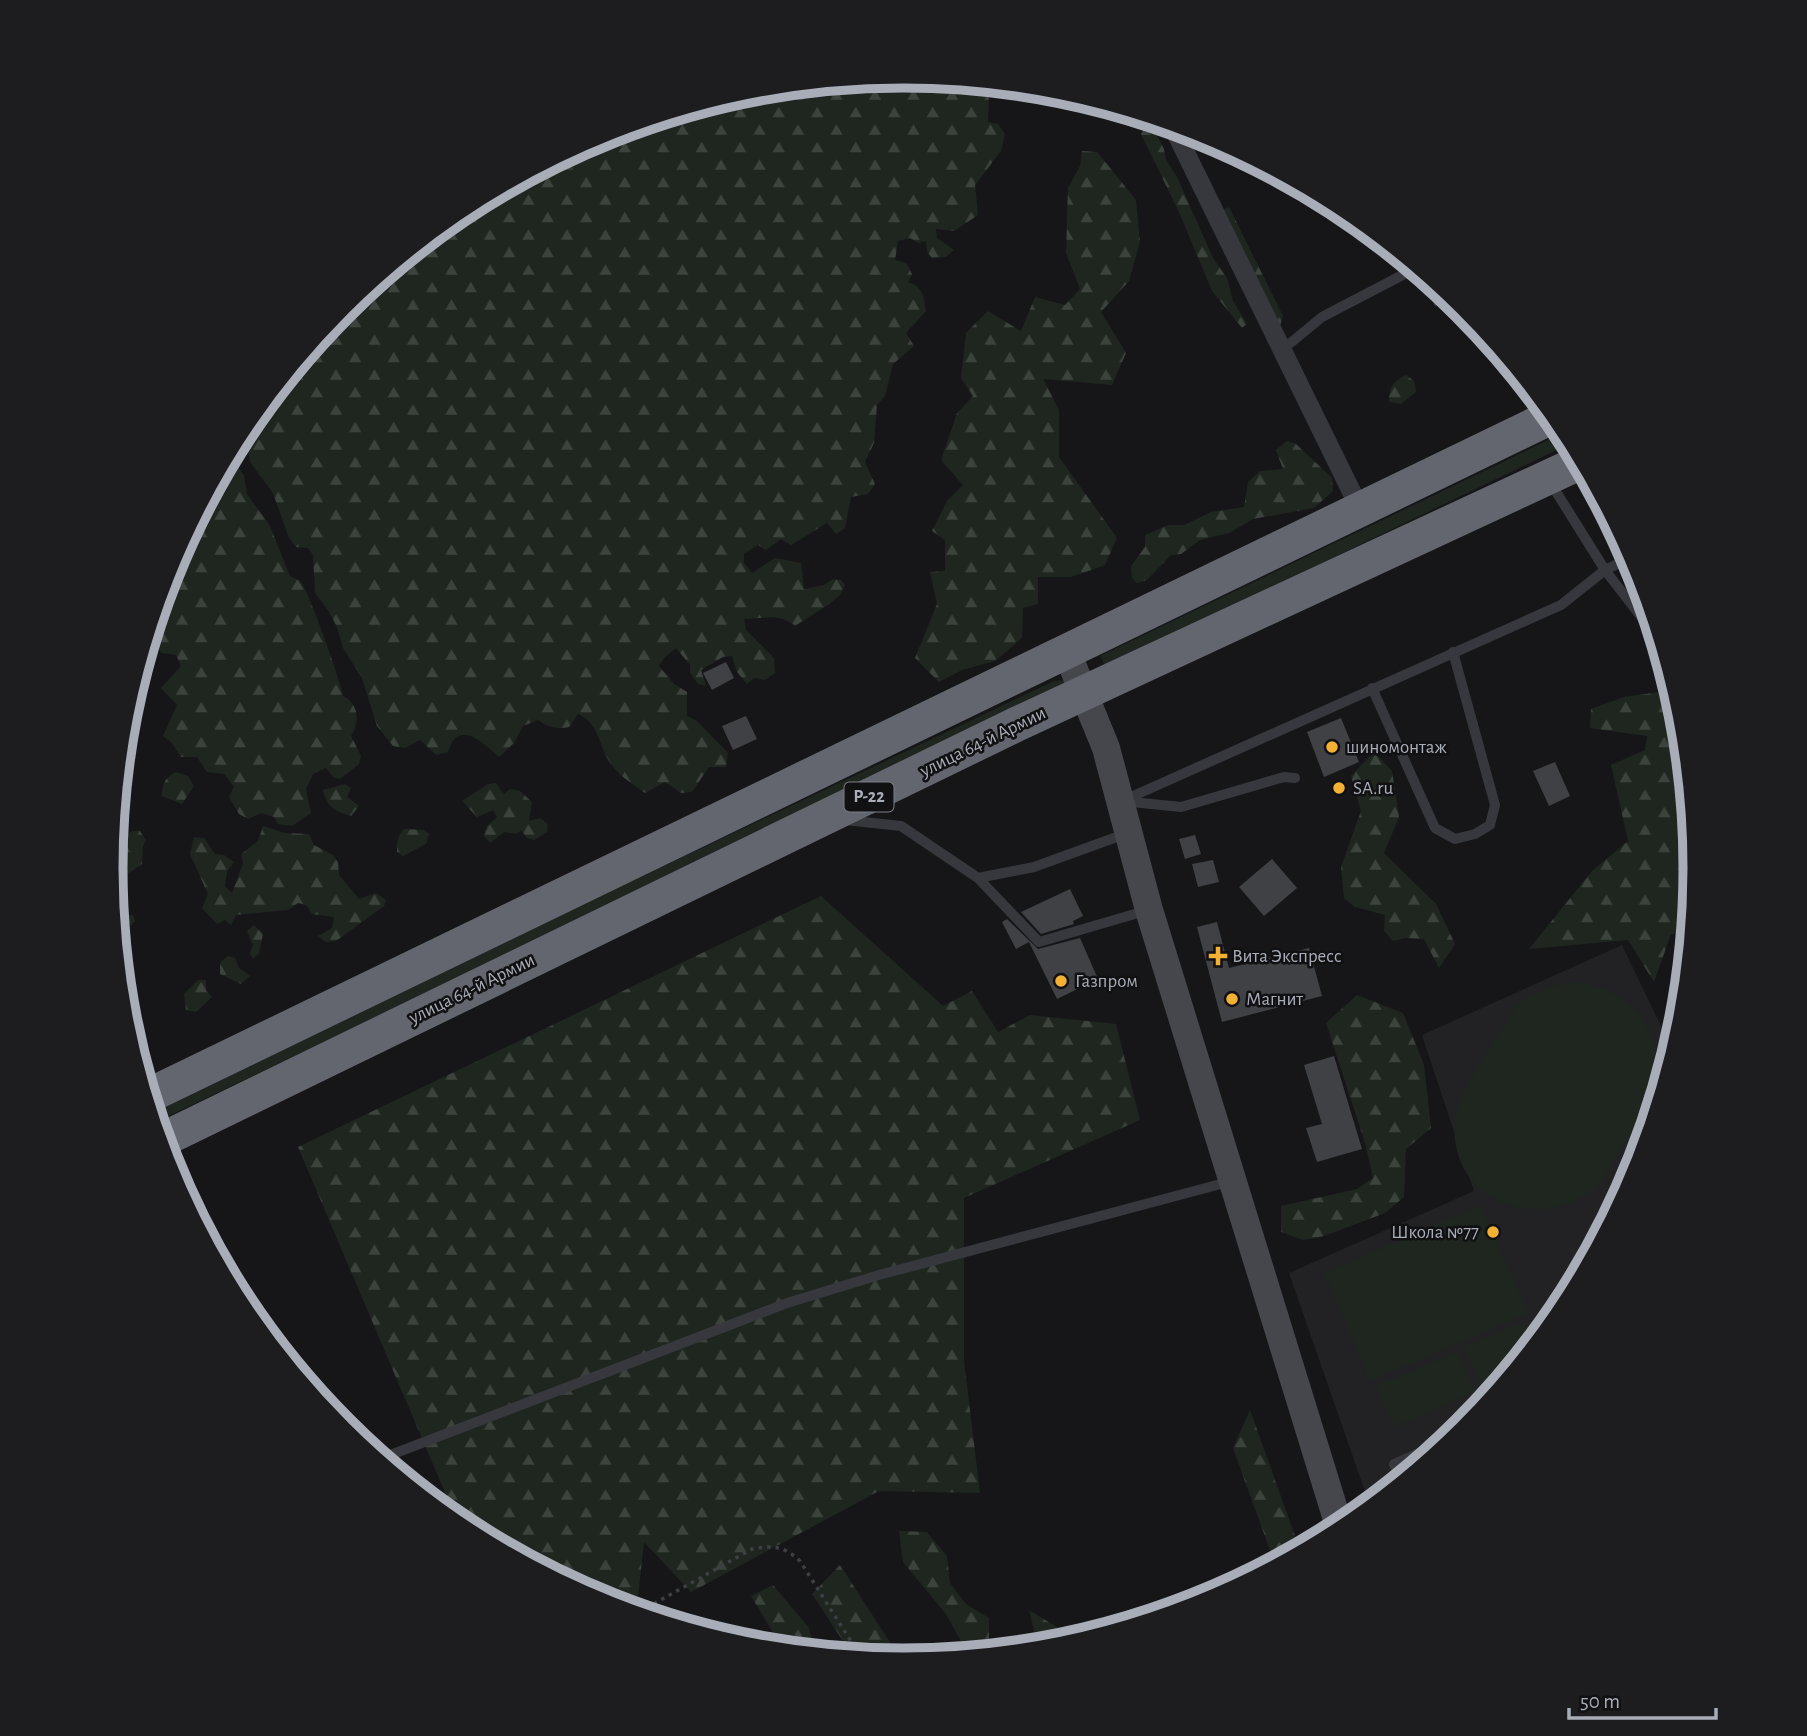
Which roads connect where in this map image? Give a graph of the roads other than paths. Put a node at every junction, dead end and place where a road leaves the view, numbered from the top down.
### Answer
1 (1178, 138) edge
2 (1408, 272) edge
3 (1282, 350) junction
4 (1543, 421) edge
5 (1572, 466) edge
6 (1548, 478) junction
7 (1360, 509) junction
8 (1622, 562) edge
9 (1605, 570) junction
10 (1644, 621) edge
11 (1066, 650) junction
12 (1453, 652) junction
13 (1372, 688) junction
14 (1086, 694) junction
15 (1296, 778) dead end
16 (1122, 801) junction
17 (827, 818) junction
18 (1129, 832) junction
19 (978, 878) junction
20 (1149, 910) junction
21 (156, 1092) edge
22 (170, 1136) edge
23 (1232, 1181) junction
24 (1421, 1452) edge
25 (389, 1455) edge
26 (1397, 1472) edge
27 (1336, 1518) edge

1 - 3 street
2 - 3 lane
3 - 7 street
4 - 7 highway, Р-22
5 - 6 highway, улица 64-й Армии / Р-22
6 - 9 lane
6 - 14 highway, улица 64-й Армии / Р-22
7 - 11 highway, Р-22
8 - 9 lane
9 - 10 lane
9 - 12 lane
11 - 14 main road
11 - 21 highway, Р-22
12 - 13 lane
12 - 13 lane
13 - 16 lane
14 - 16 main road
14 - 17 highway, улица 64-й Армии / Р-22
15 - 16 lane
16 - 18 main road
17 - 19 lane
17 - 22 highway, улица 64-й Армии / Р-22
18 - 19 lane
18 - 20 main road
19 - 20 lane
20 - 23 main road
23 - 25 lane
23 - 27 main road
24 - 26 lane

